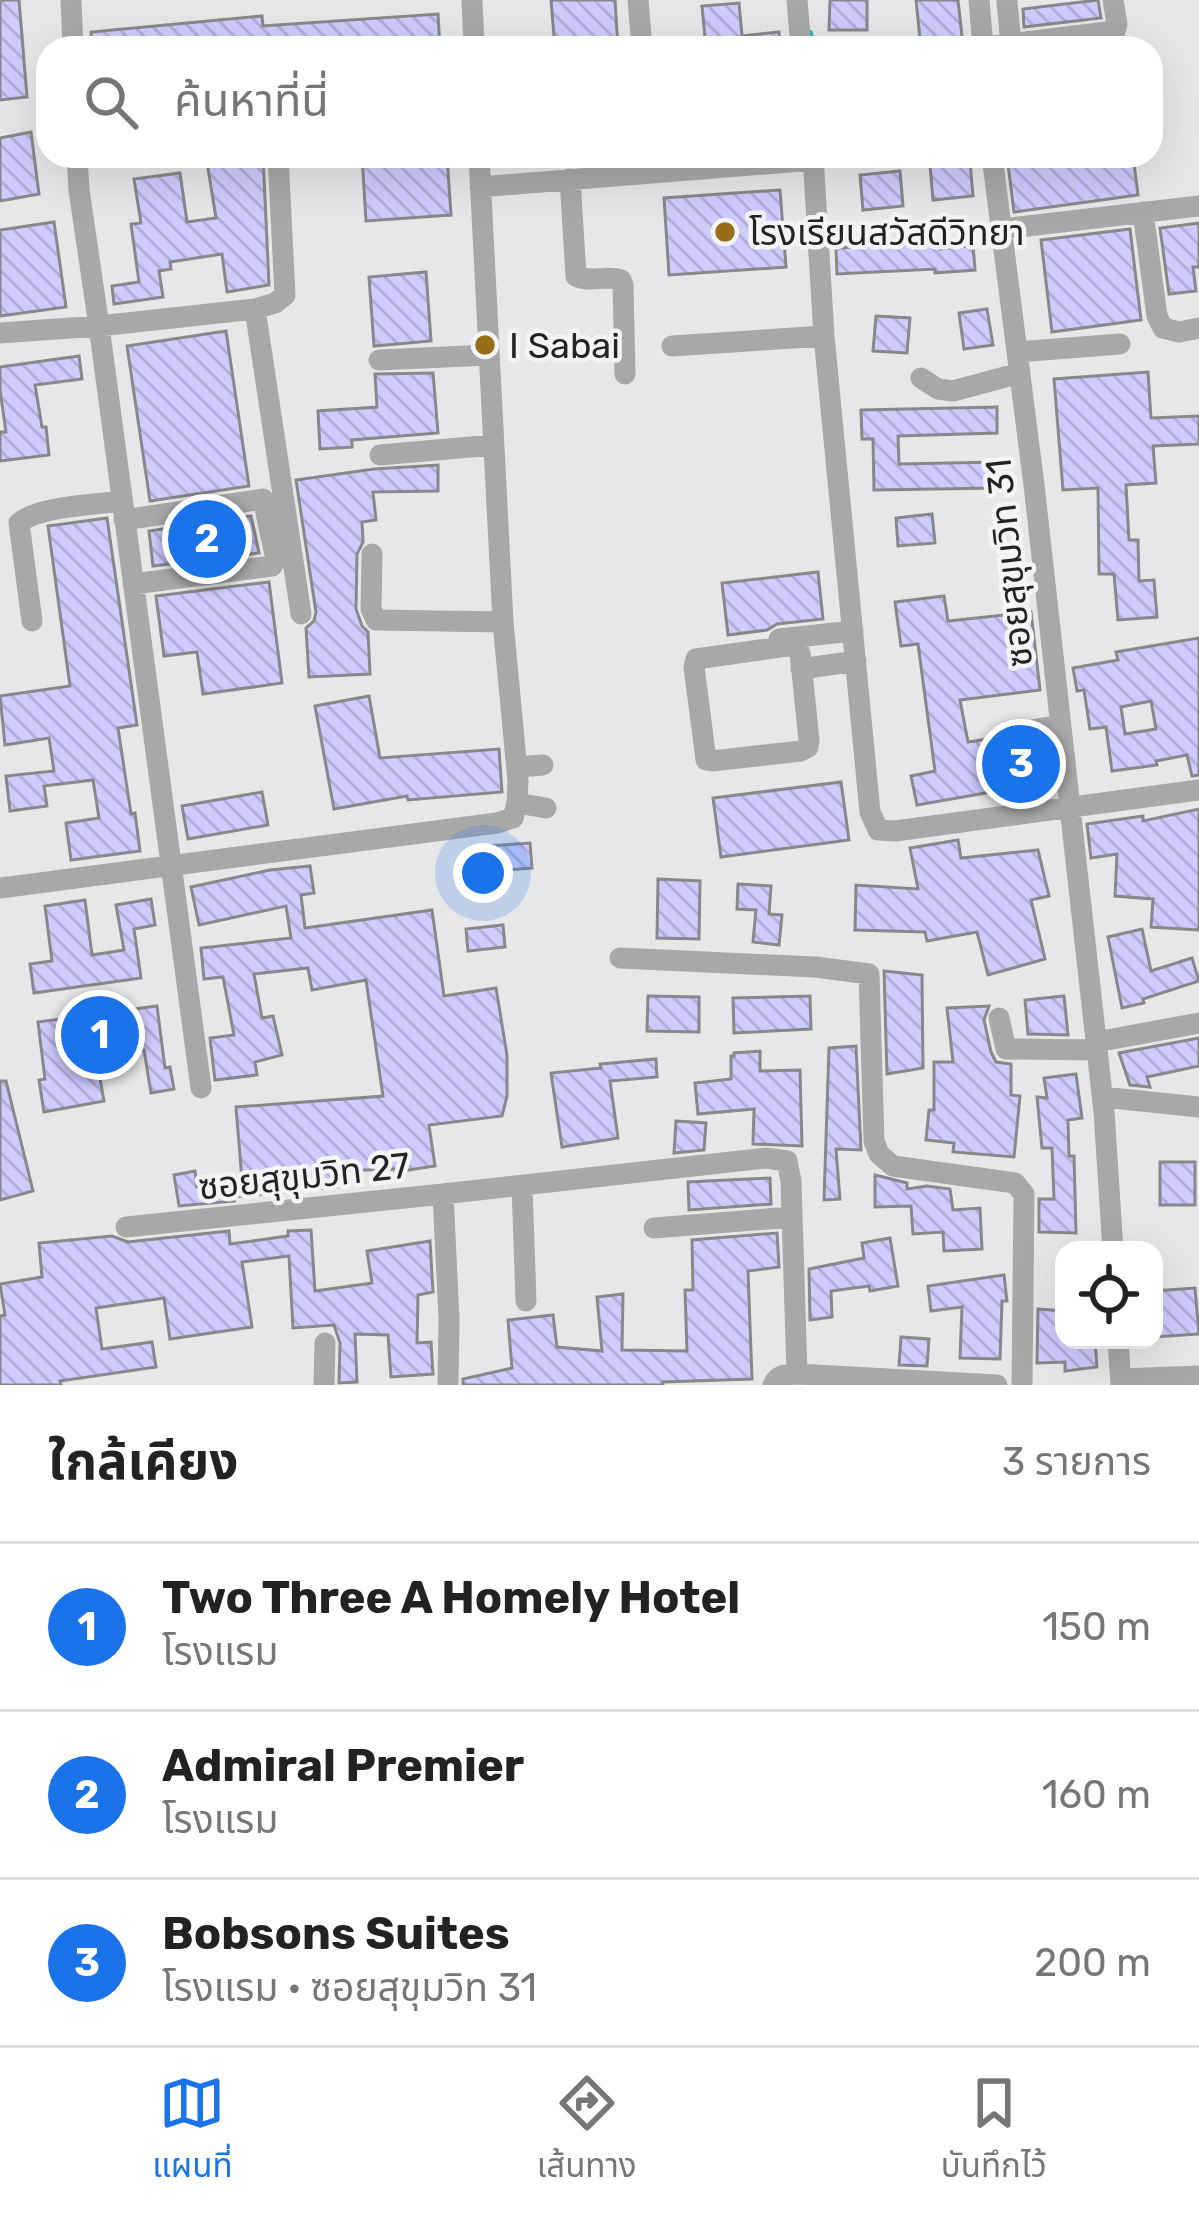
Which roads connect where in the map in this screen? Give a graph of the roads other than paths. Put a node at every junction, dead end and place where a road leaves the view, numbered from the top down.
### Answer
1 (71, 0) edge
2 (472, 0) edge
3 (638, 0) edge
4 (796, 0) edge
5 (979, 0) edge
6 (1113, 0) edge
7 (1007, 2) edge
8 (72, 36) edge
9 (474, 36) edge
10 (642, 36) edge
11 (800, 36) edge
12 (982, 36) edge
13 (1010, 36) edge
14 (1075, 36) edge
15 (78, 168) edge
16 (279, 168) edge
17 (479, 168) edge
18 (542, 168) edge
19 (630, 168) edge
20 (814, 168) edge
21 (994, 168) edge
22 (570, 179) junction
23 (544, 181) junction
24 (480, 187) junction
25 (1199, 206) edge
26 (1143, 212) junction
27 (1002, 230) junction
28 (255, 309) junction
29 (99, 326) junction
30 (1199, 328) edge
31 (0, 333) edge
32 (824, 336) junction
33 (1120, 344) dead end
34 (672, 346) dead end
35 (489, 355) junction
36 (379, 361) dead end
37 (1019, 362) junction
38 (625, 374) dead end
39 (922, 378) dead end
40 (493, 445) junction
41 (380, 455) dead end
42 (123, 511) junction
43 (372, 554) dead end
44 (133, 584) junction
45 (301, 614) dead end
46 (32, 621) dead end
47 (503, 622) junction
48 (853, 631) junction
49 (689, 649) dead end
50 (856, 661) junction
51 (801, 668) junction
52 (1060, 725) junction
53 (1026, 730) dead end
54 (543, 765) dead end
55 (517, 767) junction
56 (1199, 790) edge
57 (517, 803) junction
58 (546, 808) dead end
59 (1069, 808) junction
60 (172, 864) junction
61 (0, 888) edge
62 (620, 958) dead end
63 (999, 1018) dead end
64 (1199, 1023) edge
65 (1097, 1046) junction
66 (201, 1088) dead end
67 (1102, 1097) junction
68 (1199, 1107) edge
69 (522, 1186) junction
70 (443, 1194) junction
71 (792, 1216) junction
72 (126, 1227) dead end
73 (654, 1228) dead end
74 (1112, 1241) edge
75 (526, 1301) dead end
76 (325, 1343) dead end
77 (1119, 1349) edge
78 (797, 1374) junction
79 (1199, 1376) edge
80 (1121, 1382) edge
81 (324, 1385) edge
82 (448, 1385) edge
83 (773, 1385) edge
84 (997, 1385) edge
85 (1022, 1385) edge

1 - 8 street
2 - 9 street
3 - 10 street
4 - 11 street
5 - 12 street
6 - 14 street
7 - 13 street
15 - 29 street
16 - 28 street
17 - 24 street
18 - 23 street
19 - 22 street
20 - 32 street
21 - 27 street, ซอยสุขุมวิท 31
22 - 23 street
22 - 38 street
23 - 24 street
24 - 35 street
25 - 26 street
26 - 27 street
26 - 30 street
27 - 37 street, ซอยสุขุมวิท 31
28 - 29 street
28 - 45 street
29 - 31 street
29 - 42 street
32 - 34 street
32 - 48 street
33 - 37 street
35 - 36 street
35 - 40 street
37 - 39 street
37 - 52 street, ซอยสุขุมวิท 31
40 - 41 street
40 - 47 street
42 - 44 street
42 - 44 street
42 - 46 street
43 - 47 street
44 - 60 street
47 - 55 street
48 - 49 street
48 - 50 street
50 - 51 street
50 - 59 street
51 - 51 street
52 - 53 street
52 - 59 street, ซอยสุขุมวิท 31
54 - 55 street
55 - 57 street
56 - 59 street
57 - 58 street
57 - 60 street
59 - 65 street, ซอยสุขุมวิท 31
60 - 61 street
60 - 66 street
62 - 85 street
63 - 65 street
64 - 65 street
65 - 67 street, ซอยสุขุมวิท 31
67 - 68 street
67 - 74 street, ซอยสุขุมวิท 31
69 - 70 street
69 - 71 street
69 - 75 street
70 - 72 street, ซอยสุขุมวิท 27
70 - 82 street, ซอยสุขุมวิท 27
71 - 73 street
71 - 78 street
76 - 81 street
77 - 80 street
78 - 83 street
78 - 84 street
79 - 80 street

